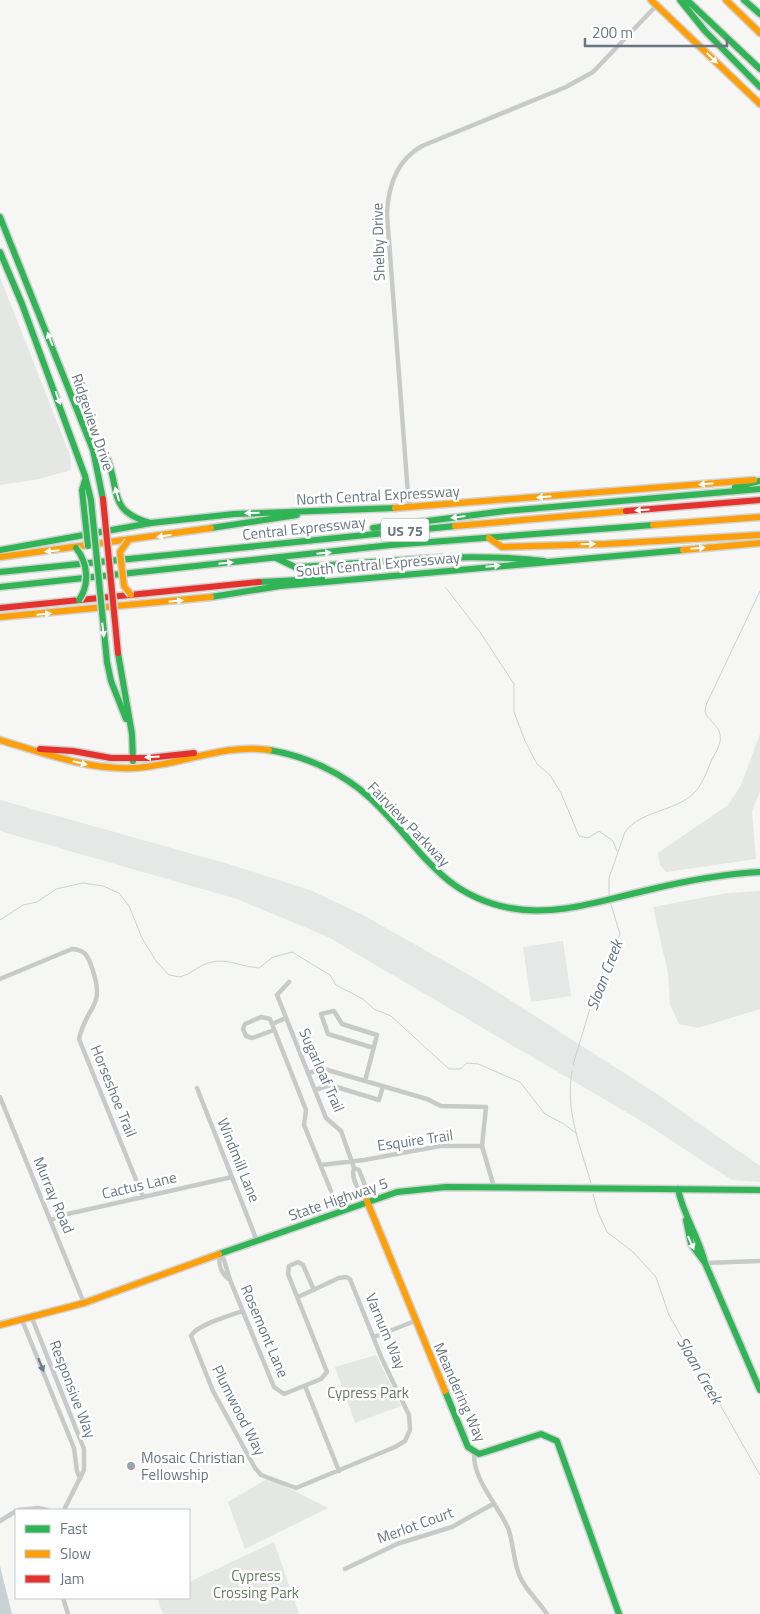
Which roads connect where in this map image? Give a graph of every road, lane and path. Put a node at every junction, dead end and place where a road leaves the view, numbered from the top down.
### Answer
1 (651, 0) edge
2 (680, 0) edge
3 (687, 0) edge
4 (726, 0) edge
5 (744, 0) edge
6 (657, 5) junction
7 (760, 14) edge
8 (760, 33) edge
9 (760, 69) edge
10 (760, 87) edge
11 (760, 104) edge
12 (0, 217) edge
13 (0, 252) edge
14 (61, 367) junction
15 (48, 372) junction
16 (93, 450) junction
17 (759, 480) edge
18 (760, 489) edge
19 (704, 493) junction
20 (760, 500) edge
21 (409, 508) junction
22 (318, 512) junction
23 (760, 517) edge
24 (151, 523) junction
25 (760, 535) edge
26 (489, 538) junction
27 (128, 541) junction
28 (282, 542) junction
29 (760, 543) edge
30 (107, 544) junction
31 (92, 546) junction
32 (76, 548) junction
33 (0, 550) edge
34 (0, 557) edge
35 (276, 558) junction
36 (544, 561) junction
37 (0, 572) edge
38 (338, 580) junction
39 (0, 587) edge
40 (131, 595) junction
41 (112, 597) junction
42 (100, 598) junction
43 (79, 600) junction
44 (0, 608) edge
45 (0, 617) edge
46 (132, 734) junction
47 (0, 740) edge
48 (27, 748) junction
49 (218, 751) junction
50 (133, 758) junction
51 (133, 768) junction
52 (760, 872) edge
53 (0, 979) edge
54 (289, 982) dead end
55 (286, 1018) junction
56 (272, 1024) junction
57 (274, 1030) junction
58 (374, 1048) junction
59 (308, 1073) junction
60 (365, 1081) junction
61 (383, 1086) junction
62 (196, 1088) dead end
63 (315, 1090) junction
64 (0, 1097) edge
65 (482, 1146) junction
66 (352, 1160) junction
67 (321, 1165) junction
68 (232, 1177) junction
69 (494, 1187) junction
70 (678, 1189) junction
71 (760, 1190) edge
72 (331, 1191) dead end
73 (143, 1197) junction
74 (367, 1201) junction
75 (52, 1220) junction
76 (257, 1240) junction
77 (220, 1254) junction
78 (760, 1261) edge
79 (705, 1263) junction
80 (314, 1290) junction
81 (298, 1297) junction
82 (84, 1304) junction
83 (243, 1311) junction
84 (32, 1318) junction
85 (22, 1320) junction
86 (415, 1321) junction
87 (0, 1325) edge
88 (374, 1337) junction
89 (305, 1386) junction
90 (760, 1390) edge
91 (474, 1452) junction
92 (339, 1471) junction
93 (80, 1479) junction
94 (493, 1504) junction
95 (65, 1509) edge
96 (15, 1513) edge
97 (0, 1521) edge
98 (345, 1569) dead end
99 (63, 1599) edge
100 (68, 1614) edge
101 (547, 1614) edge
102 (619, 1614) edge

1 - 6 main road
2 - 10 main road
3 - 9 main road
4 - 8 main road
5 - 7 main road
6 -> 11 main road
6 - 21 street, Shelby Drive
14 -> 12 main road, Ridgeview Drive
13 - 15 main road, Ridgeview Drive
14 - 15 main road
14 - 16 main road, Ridgeview Drive
15 -> 31 main road, Ridgeview Drive, bridge
24 -> 16 main road
16 - 30 main road, Ridgeview Drive, bridge
17 - 19 main road
17 -> 21 main road, North Central Expressway
18 - 19 main road
19 -> 28 main road
20 -> 28 main road, Central Expressway / US 75
21 - 22 main road, North Central Expressway
22 -> 24 main road, North Central Expressway
22 -> 27 main road
23 - 26 main road, Central Expressway / US 75
24 - 33 main road, North Central Expressway
26 -> 25 main road
35 -> 26 main road, Central Expressway / US 75
27 - 30 main road
27 - 40 main road, bridge
28 - 37 main road, Central Expressway / US 75
36 -> 29 main road, South Central Expressway
30 - 31 main road, bridge
30 - 41 main road, Ridgeview Drive, bridge
31 - 32 main road, bridge
31 - 42 main road, Ridgeview Drive, bridge
32 -> 34 main road
32 - 43 main road, bridge
35 - 36 main road
39 -> 35 main road, Central Expressway / US 75
38 -> 36 main road, South Central Expressway
38 - 40 main road
45 -> 38 main road, South Central Expressway
40 - 41 main road
41 - 42 main road, bridge
41 - 46 main road, Ridgeview Drive, bridge
42 - 43 main road
42 -> 46 main road, Ridgeview Drive, bridge
43 - 44 main road
46 - 50 main road, Ridgeview Drive
47 - 48 main road, Fairview Parkway
48 - 50 main road, Fairview Parkway
48 -> 51 main road, Fairview Parkway
49 -> 50 main road, Fairview Parkway
49 - 51 main road, Fairview Parkway
49 - 52 main road, Fairview Parkway
50 - 51 main road, Ridgeview Drive
53 - 73 street, Horseshoe Trail
54 - 55 street, Sugarloaf Trail
55 - 56 street
55 - 59 street, Sugarloaf Trail
56 - 57 street
56 - 57 street
57 - 67 street
58 - 58 street
58 - 60 street
59 - 60 street
59 - 63 street, Sugarloaf Trail
60 - 61 street
61 - 63 street
61 - 65 street
62 - 68 street, Windmill Lane
63 - 66 street, Sugarloaf Trail
64 - 75 street, Murray Road
65 - 66 street, Esquire Trail
65 - 69 street
66 - 67 street, Esquire Trail
66 - 74 street, Sugarloaf Trail
67 - 72 street
68 - 73 street, Cactus Lane
68 - 76 street, Windmill Lane
69 - 70 main road, State Highway 5
69 - 74 main road, State Highway 5
70 - 71 main road, State Highway 5
70 - 79 main road
73 - 75 street, Cactus Lane
74 - 76 main road, State Highway 5
74 - 86 main road, Meandering Way
75 - 82 street, Murray Road
76 - 77 main road, State Highway 5
77 - 82 main road, State Highway 5
77 - 83 street, Rosemont Lane
78 - 79 street
79 - 90 main road
80 - 81 street
80 - 81 street
80 - 88 street, Varnum Way
81 - 89 street
82 - 84 main road, State Highway 5
83 - 89 street, Rosemont Lane
83 - 92 street, Plumwood Way
84 - 85 main road, State Highway 5
84 - 93 street, Responsive Way
85 - 87 main road, State Highway 5
85 -> 93 street, Responsive Way
86 - 88 street
86 - 91 main road, Meandering Way
88 - 92 street, Varnum Way
89 - 92 street
91 - 94 street
91 - 102 main road, Meandering Way
93 - 95 street
94 - 98 street, Merlot Court
94 - 101 street
96 - 97 street
99 - 100 street

